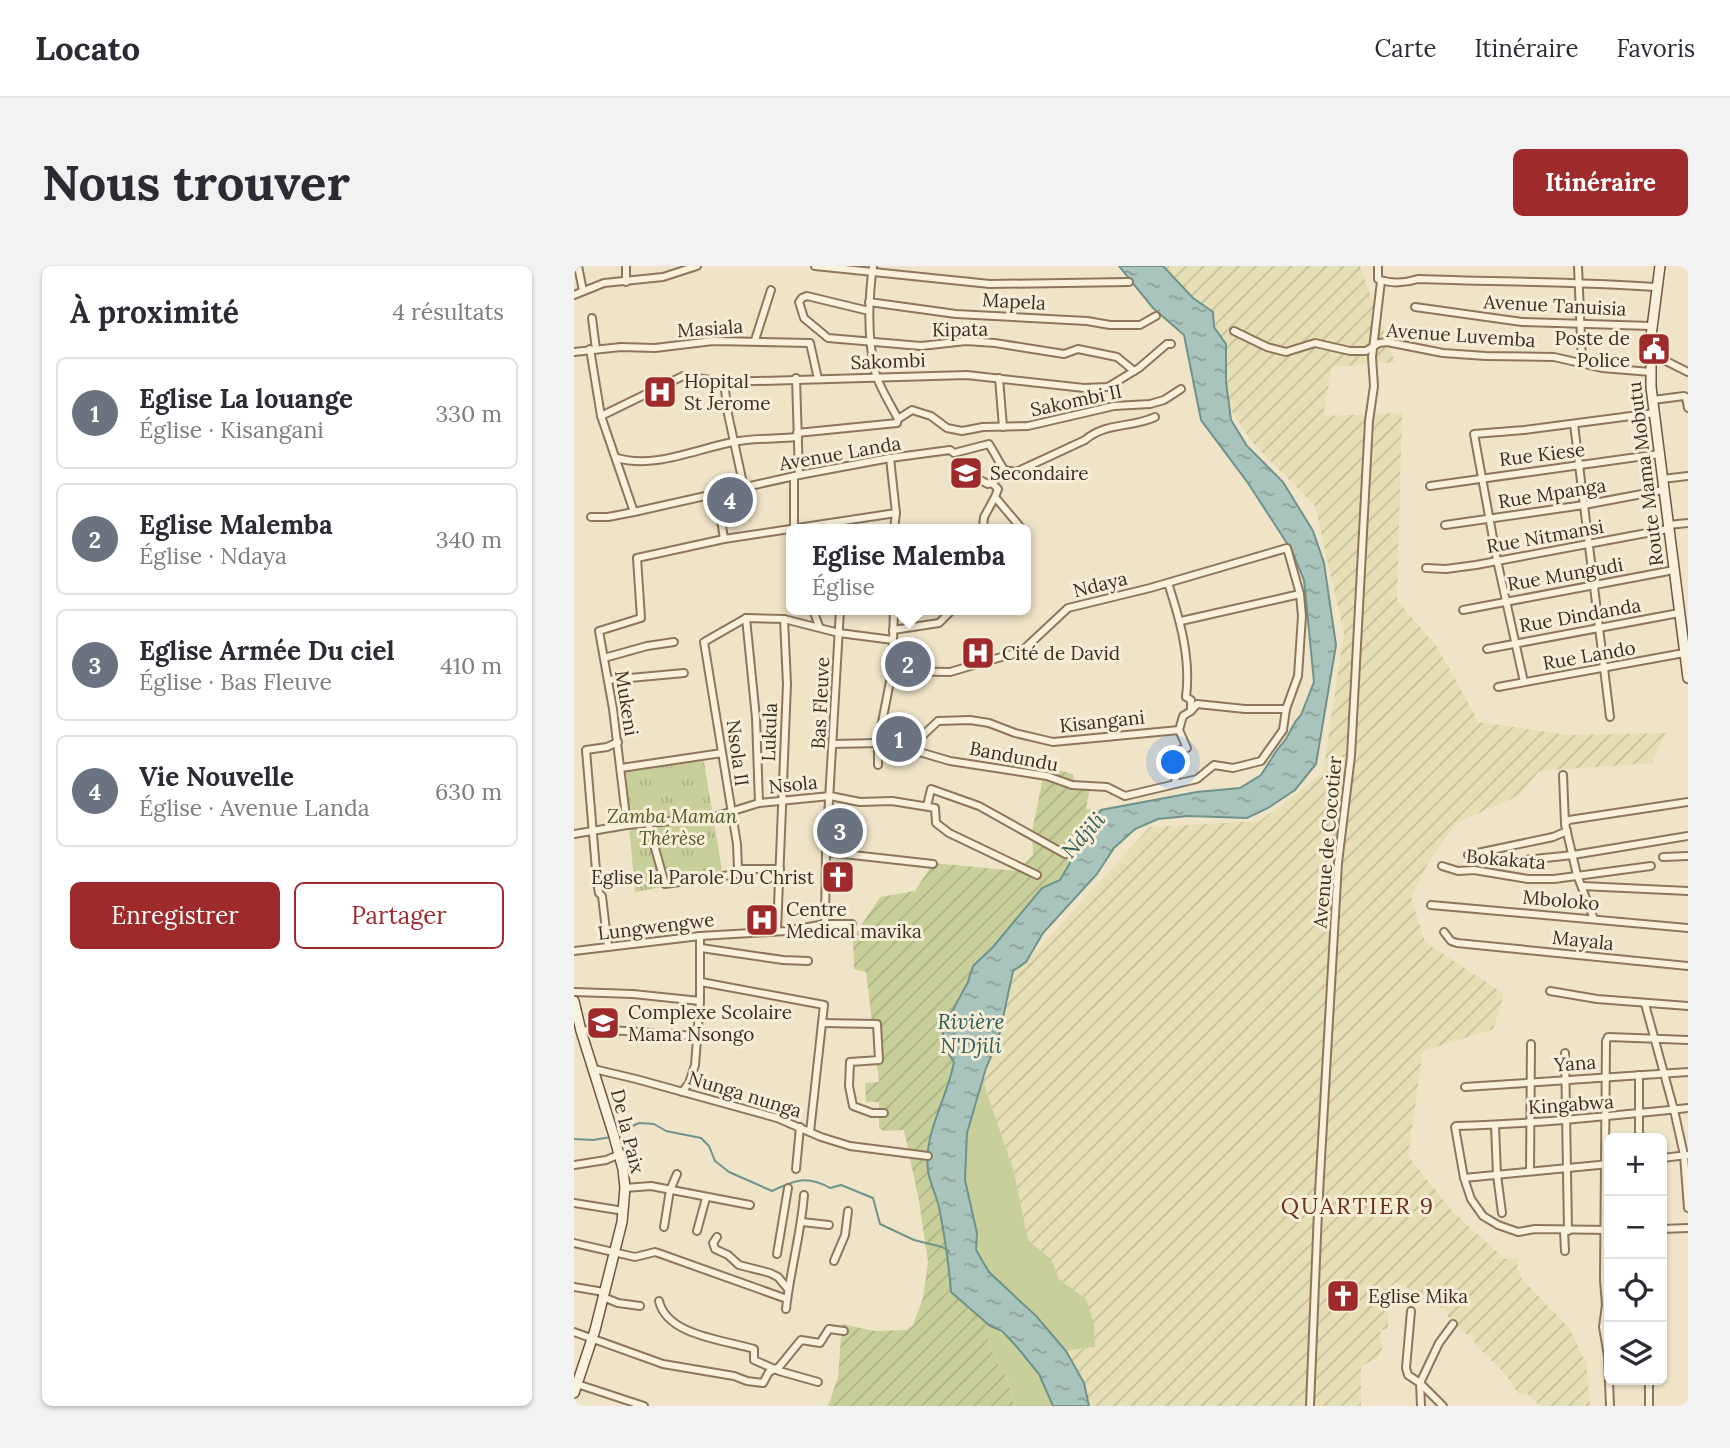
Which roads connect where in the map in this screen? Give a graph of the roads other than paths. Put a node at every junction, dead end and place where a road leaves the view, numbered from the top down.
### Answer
1 (578, 266) edge
2 (626, 266) edge
3 (697, 266) edge
4 (816, 266) edge
5 (1378, 266) edge
6 (1578, 266) edge
7 (1660, 266) edge
8 (872, 270) edge
9 (1381, 281) junction
10 (1578, 281) junction
11 (626, 282) junction
12 (1129, 282) dead end
13 (1656, 287) junction
14 (771, 290) dead end
15 (583, 291) junction
16 (574, 295) edge
17 (869, 302) junction
18 (1415, 307) dead end
19 (869, 311) junction
20 (1156, 316) dead end
21 (592, 318) dead end
22 (1581, 323) junction
23 (1651, 326) junction
24 (1234, 331) dead end
25 (755, 340) junction
26 (870, 341) junction
27 (1171, 344) dead end
28 (1374, 346) junction
29 (593, 349) junction
30 (574, 352) edge
31 (1650, 353) junction
32 (1582, 363) junction
33 (1134, 371) junction
34 (1651, 372) junction
35 (1688, 372) edge
36 (877, 377) junction
37 (796, 378) junction
38 (999, 378) junction
39 (818, 379) junction
40 (724, 382) junction
41 (1181, 389) dead end
42 (1653, 400) junction
43 (1688, 408) edge
44 (1654, 413) junction
45 (601, 416) junction
46 (1155, 417) dead end
47 (898, 421) junction
48 (1574, 424) junction
49 (1003, 426) junction
50 (798, 435) junction
51 (734, 442) junction
52 (1659, 454) junction
53 (617, 458) junction
54 (890, 458) junction
55 (1579, 465) junction
56 (1004, 470) junction
57 (797, 476) junction
58 (1688, 476) edge
59 (1480, 478) junction
60 (978, 479) dead end
61 (1662, 480) junction
62 (992, 483) junction
63 (1430, 486) dead end
64 (744, 488) junction
65 (1663, 490) junction
66 (717, 493) junction
67 (995, 497) junction
68 (1584, 505) junction
69 (634, 513) junction
70 (896, 513) junction
71 (591, 517) dead end
72 (1489, 519) junction
73 (843, 521) junction
74 (1688, 523) edge
75 (794, 524) edge
76 (822, 524) edge
77 (843, 524) edge
78 (895, 524) edge
79 (983, 524) edge
80 (1018, 524) edge
81 (1445, 525) dead end
82 (1668, 527) junction
83 (786, 529) edge
84 (724, 539) junction
85 (1589, 544) junction
86 (1497, 560) junction
87 (1426, 568) dead end
88 (1674, 570) junction
89 (1168, 583) junction
90 (1593, 586) junction
91 (1300, 594) junction
92 (1507, 601) junction
93 (1462, 610) dead end
94 (1679, 613) junction
95 (815, 615) edge
96 (840, 615) edge
97 (894, 615) edge
98 (947, 615) edge
99 (746, 618) junction
100 (784, 619) junction
101 (1181, 621) junction
102 (819, 626) junction
103 (1599, 628) junction
104 (893, 631) junction
105 (839, 633) junction
106 (893, 640) junction
107 (674, 642) dead end
108 (1516, 643) junction
109 (1487, 649) dead end
110 (1684, 653) junction
111 (604, 658) junction
112 (1604, 668) junction
113 (892, 671) junction
114 (684, 673) dead end
115 (1688, 678) edge
116 (608, 680) junction
117 (1524, 682) junction
118 (1498, 687) dead end
119 (1286, 709) junction
120 (1191, 711) junction
121 (1610, 717) dead end
122 (1179, 730) junction
123 (618, 742) junction
124 (877, 743) junction
125 (833, 744) junction
126 (896, 750) junction
127 (722, 753) junction
128 (877, 765) dead end
129 (621, 768) junction
130 (1563, 775) dead end
131 (1175, 783) junction
132 (830, 796) junction
133 (782, 802) junction
134 (1688, 802) edge
135 (759, 803) junction
136 (927, 806) junction
137 (731, 813) junction
138 (648, 823) junction
139 (627, 825) junction
140 (1566, 828) junction
141 (593, 831) junction
142 (574, 834) edge
143 (1688, 836) edge
144 (826, 852) junction
145 (1065, 854) dead end
146 (1468, 855) dead end
147 (1573, 855) junction
148 (1688, 856) edge
149 (1664, 857) dead end
150 (1506, 862) dead end
151 (933, 864) dead end
152 (1442, 866) dead end
153 (1651, 866) dead end
154 (738, 869) junction
155 (780, 869) junction
156 (1037, 874) dead end
157 (1577, 875) junction
158 (1582, 886) junction
159 (1688, 891) edge
160 (1432, 905) dead end
161 (1594, 919) junction
162 (825, 924) junction
163 (852, 924) dead end
164 (1688, 928) edge
165 (777, 931) junction
166 (1444, 932) dead end
167 (700, 936) junction
168 (608, 947) junction
169 (701, 948) junction
170 (574, 951) edge
171 (808, 961) dead end
172 (1688, 966) edge
173 (701, 982) junction
174 (1550, 991) dead end
175 (574, 992) edge
176 (574, 1001) edge
177 (700, 1001) junction
178 (1645, 1004) junction
179 (1688, 1006) edge
180 (822, 1023) junction
181 (581, 1031) junction
182 (696, 1036) junction
183 (1654, 1040) junction
184 (1688, 1040) edge
185 (1531, 1044) dead end
186 (1564, 1053) dead end
187 (594, 1069) junction
188 (1688, 1072) edge
189 (1664, 1074) junction
190 (1639, 1075) junction
191 (1607, 1077) junction
192 (1565, 1080) junction
193 (1531, 1082) junction
194 (1465, 1087) dead end
195 (682, 1091) junction
196 (1688, 1108) edge
197 (1675, 1110) junction
198 (884, 1114) dead end
199 (1640, 1115) junction
200 (1605, 1116) junction
201 (1567, 1119) junction
202 (1532, 1123) junction
203 (1495, 1125) junction
204 (800, 1127) junction
205 (810, 1132) junction
206 (1606, 1133) edge
207 (1639, 1133) edge
208 (618, 1155) junction
209 (1686, 1155) edge
210 (928, 1156) dead end
211 (1667, 1157) edge
212 (1604, 1164) edge
213 (574, 1165) edge
214 (1567, 1167) junction
215 (796, 1169) dead end
216 (1531, 1171) junction
217 (677, 1174) dead end
218 (1497, 1175) junction
219 (1464, 1178) junction
220 (625, 1188) junction
221 (788, 1188) dead end
222 (670, 1190) junction
223 (804, 1195) dead end
224 (706, 1198) junction
225 (574, 1203) edge
226 (750, 1205) dead end
227 (1688, 1208) edge
228 (624, 1211) junction
229 (848, 1211) dead end
230 (1502, 1213) dead end
231 (802, 1222) junction
232 (829, 1225) dead end
233 (664, 1227) dead end
234 (1688, 1228) edge
235 (1667, 1229) edge
236 (697, 1231) dead end
237 (1566, 1231) junction
238 (1604, 1231) edge
239 (717, 1237) dead end
240 (574, 1243) edge
241 (1565, 1251) dead end
242 (614, 1253) junction
243 (777, 1254) dead end
244 (1605, 1259) edge
245 (834, 1262) dead end
246 (574, 1287) edge
247 (788, 1289) junction
248 (603, 1295) junction
249 (787, 1299) junction
250 (659, 1301) dead end
251 (640, 1306) dead end
252 (786, 1309) dead end
253 (1411, 1311) dead end
254 (1453, 1324) dead end
255 (844, 1331) dead end
256 (574, 1332) edge
257 (593, 1337) junction
258 (774, 1368) junction
259 (818, 1382) dead end
260 (1420, 1383) junction
261 (576, 1384) edge
262 (1649, 1385) edge
263 (622, 1403) edge
264 (1649, 1405) edge
265 (644, 1406) edge
266 (1310, 1406) edge
267 (1421, 1406) edge
268 (1443, 1406) edge
269 (1610, 1406) edge

1 - 15 street
2 - 11 street
3 - 11 street
4 - 8 street
5 - 9 street, Avenue de Cocotier
6 - 10 street
7 - 13 street, Route Mama Mobutu
8 - 12 street
8 - 17 street
9 - 10 street
9 - 28 street, Avenue de Cocotier
10 - 13 street
10 - 22 street
11 - 15 street
13 - 23 street, Route Mama Mobutu
14 - 25 street
15 - 16 street
17 - 19 street
17 - 20 street, Mapela
18 - 22 street, Avenue Tanuisia
19 - 26 street
19 - 26 street, Kipata
21 - 29 street
22 - 23 street, Avenue Tanuisia
22 - 32 street
23 - 31 street, Route Mama Mobutu
24 - 28 street, Avenue Luvemba
25 - 29 street, Masiala
25 - 39 street, Masiala
26 - 33 street, Kipata
26 - 36 street
27 - 33 street, Sakombi
28 - 32 street, Avenue Luvemba
28 - 266 street, Avenue de Cocotier
29 - 30 street, Masiala
29 - 45 street
31 - 34 street, Route Mama Mobutu
31 - 35 street
32 - 34 street, Avenue Luvemba
33 - 38 street, Sakombi
34 - 42 street, Route Mama Mobutu
36 - 38 street, Sakombi
36 - 39 street, Sakombi
36 - 47 street
37 - 39 street, Sakombi
37 - 40 street, Sakombi
37 - 50 street
38 - 49 street
40 - 45 street, Sakombi
40 - 51 street
41 - 49 street, Sakombi II
42 - 43 street
42 - 44 street, Route Mama Mobutu
44 - 48 street
44 - 52 street, Route Mama Mobutu
45 - 53 street
46 - 56 street
47 - 49 street, Sakombi II
47 - 50 street
48 - 55 street
48 - 59 street
50 - 51 street
50 - 57 street
51 - 53 street
51 - 64 street
52 - 55 street, Rue Kiese
52 - 61 street, Route Mama Mobutu
53 - 69 street
54 - 56 street, Avenue Landa
54 - 57 street, Avenue Landa
54 - 70 street
55 - 59 street, Rue Kiese
55 - 68 street
56 - 62 street
57 - 64 street, Avenue Landa
57 - 75 street
58 - 61 street
59 - 63 street, Rue Kiese
59 - 72 street
60 - 62 street
61 - 65 street, Route Mama Mobutu
62 - 67 street
64 - 66 street, Avenue Landa
65 - 68 street, Rue Mpanga
65 - 82 street, Route Mama Mobutu
66 - 69 street, Avenue Landa
66 - 84 street
67 - 79 street
67 - 80 street
68 - 72 street, Rue Mpanga
68 - 85 street
69 - 71 street, Avenue Landa
70 - 73 street
70 - 78 street
72 - 81 street, Rue Mpanga
72 - 86 street
73 - 76 street
73 - 77 street
74 - 82 street, Rue Nitmansi
82 - 85 street, Rue Nitmansi
82 - 88 street, Route Mama Mobutu
83 - 84 street
84 - 111 street, Mukeni
85 - 86 street, Rue Nitmansi
85 - 90 street
86 - 87 street, Rue Nitmansi
86 - 92 street
88 - 90 street, Rue Mungudi
88 - 94 street, Route Mama Mobutu
89 - 91 street, Ndaya
89 - 101 street
89 - 113 street, Ndaya
90 - 92 street, Rue Mungudi
90 - 103 street
91 - 101 street
91 - 119 street
92 - 93 street, Rue Mungudi
92 - 108 street
94 - 103 street, Rue Dindanda
94 - 110 street, Route Mama Mobutu
95 - 102 street
96 - 105 street, Bas Fleuve
97 - 104 street
98 - 104 street
99 - 100 street
99 - 127 street, Nsola II
99 - 135 street
100 - 102 street
100 - 133 street, Lukula
101 - 120 street
102 - 105 street
103 - 108 street, Rue Dindanda
103 - 112 street
104 - 106 street
105 - 106 street
105 - 125 street, Bas Fleuve
106 - 113 street
107 - 111 street
108 - 109 street, Rue Dindanda
108 - 117 street
110 - 112 street, Rue Lando
110 - 115 street, Route Mama Mobutu
111 - 116 street, Mukeni
112 - 117 street, Rue Lando
112 - 121 street
113 - 124 street
114 - 116 street
116 - 123 street, Mukeni
117 - 118 street, Rue Lando
119 - 120 street
119 - 131 street
120 - 122 street
122 - 126 street, Kisangani
122 - 131 street
123 - 129 street, Mukeni
123 - 141 street
124 - 125 street
124 - 126 street
124 - 128 street
125 - 132 street, Bas Fleuve
126 - 131 street, Bandundu
127 - 129 street
127 - 137 street, Nsola II
129 - 139 street, Mukeni
130 - 140 street
132 - 133 street, Nsola
132 - 136 street, Nsola
132 - 144 street, Bas Fleuve
133 - 135 street, Nsola
133 - 155 street, Lukula
134 - 140 street
135 - 137 street, Nsola
136 - 145 street
136 - 156 street
137 - 138 street, Nsola
137 - 154 street, Nsola II
138 - 139 street, Nsola
138 - 154 street
139 - 141 street, Nsola
140 - 146 street
140 - 147 street
141 - 142 street, Nsola
141 - 168 street
143 - 147 street
144 - 151 street
144 - 162 street, Bas Fleuve
147 - 150 street
147 - 157 street
148 - 149 street
152 - 157 street, Bokakata
153 - 157 street, Bokakata
154 - 155 street
155 - 165 street, Lukula
157 - 158 street
158 - 159 street
158 - 161 street
160 - 161 street, Mboloko
161 - 164 street, Mboloko
162 - 163 street, Lungwengwe
162 - 165 street, Lungwengwe
165 - 167 street, Lungwengwe
166 - 172 street, Mayala
167 - 168 street, Lungwengwe
167 - 169 street
168 - 170 street, Lungwengwe
169 - 171 street
169 - 173 street
173 - 177 street
173 - 180 street
174 - 178 street
175 - 177 street
176 - 181 street, De la Paix
177 - 182 street
178 - 179 street
178 - 183 street
180 - 198 street
180 - 205 street
181 - 182 street
181 - 187 street, De la Paix
182 - 195 street
183 - 184 street
183 - 189 street
183 - 191 street
185 - 193 street
186 - 192 street
187 - 195 street, Nunga nunga
187 - 208 street, De la Paix
188 - 189 street, Yana
189 - 190 street, Yana
189 - 197 street
190 - 191 street, Yana
190 - 199 street
191 - 192 street, Yana
191 - 200 street
192 - 193 street, Yana
192 - 201 street
193 - 194 street, Yana
193 - 202 street
195 - 204 street, Nunga nunga
196 - 197 street, Kingabwa
197 - 199 street, Kingabwa
197 - 209 street
199 - 200 street, Kingabwa
199 - 207 street
200 - 201 street, Kingabwa
200 - 206 street
201 - 202 street, Kingabwa
201 - 214 street
202 - 203 street, Kingabwa
202 - 216 street
203 - 218 street
203 - 219 street, Kingabwa
204 - 205 street, Nunga nunga
204 - 215 street
205 - 210 street, Nunga nunga
208 - 213 street
208 - 220 street, De la Paix
209 - 211 street
209 - 227 street
212 - 214 street
214 - 216 street
214 - 237 street
216 - 218 street
217 - 222 street
218 - 219 street
218 - 230 street
219 - 237 street
220 - 222 street
220 - 228 street, De la Paix
221 - 243 street
222 - 224 street
222 - 233 street
223 - 231 street
224 - 226 street
224 - 236 street
225 - 228 street
228 - 242 street, De la Paix
229 - 245 street
231 - 232 street
231 - 247 street
234 - 235 street
237 - 238 street
237 - 241 street
239 - 247 street
240 - 242 street
242 - 248 street, De la Paix
242 - 249 street
244 - 269 street
246 - 248 street
247 - 249 street
248 - 251 street
248 - 257 street, De la Paix
249 - 252 street
250 - 258 street
253 - 260 street
254 - 260 street
255 - 258 street
256 - 257 street
257 - 258 street
257 - 261 street, De la Paix
258 - 259 street
260 - 267 street
260 - 268 street
261 - 263 street
262 - 264 street
263 - 265 street

